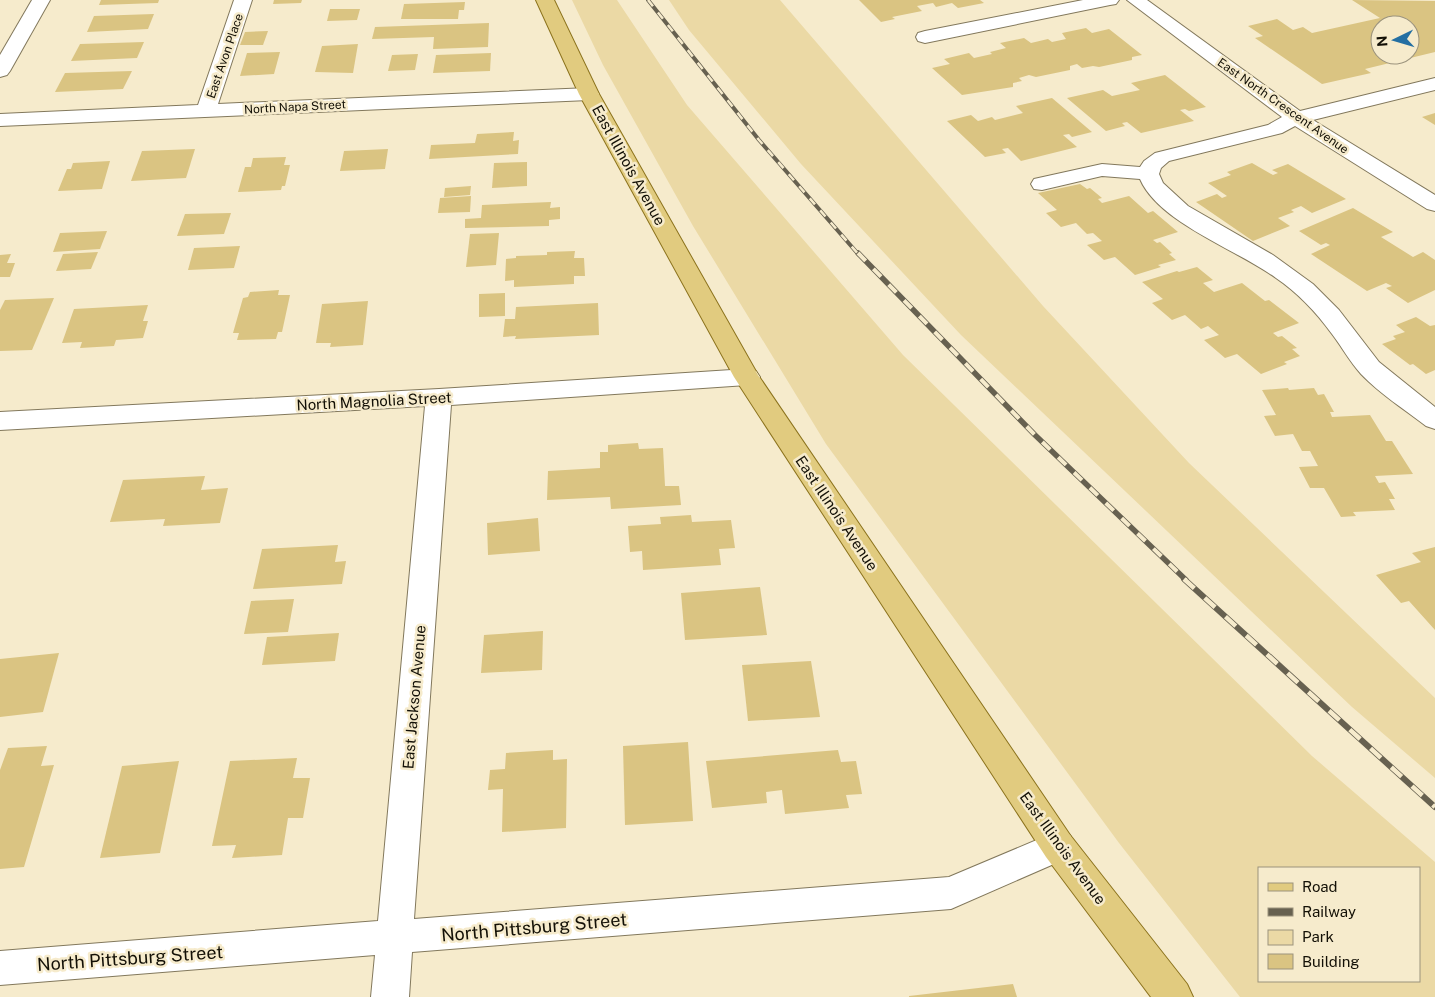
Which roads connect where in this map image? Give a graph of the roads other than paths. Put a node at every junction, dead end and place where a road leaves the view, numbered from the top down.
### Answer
1 (41, 0) edge
2 (244, 0) edge
3 (545, 0) edge
4 (1110, 0) edge
5 (1136, 0) edge
6 (925, 37) dead end
7 (0, 71) edge
8 (1435, 84) edge
9 (589, 94) junction
10 (206, 111) junction
11 (1296, 118) junction
12 (0, 120) edge
13 (1148, 174) junction
14 (1042, 184) dead end
15 (1435, 204) edge
16 (747, 377) junction
17 (439, 397) junction
18 (1435, 420) edge
19 (0, 421) edge
20 (1058, 846) junction
21 (395, 938) junction
22 (0, 968) edge
23 (390, 997) edge
24 (1174, 997) edge

1 - 7 street
2 - 10 street, East Avon Place
3 - 9 main road, East Illinois Avenue
4 - 6 street
5 - 11 street, East North Crescent Avenue
8 - 11 street
9 - 10 street, North Napa Street
9 - 16 main road, East Illinois Avenue
10 - 12 street, North Napa Street
11 - 13 street
11 - 15 street, East North Crescent Avenue
13 - 14 street
13 - 18 street
16 - 17 street, North Magnolia Street
16 - 20 main road, East Illinois Avenue
17 - 19 street, North Magnolia Street
17 - 21 street, East Jackson Avenue
20 - 21 street, North Pittsburg Street
20 - 24 main road, East Illinois Avenue
21 - 22 street, North Pittsburg Street
21 - 23 street, East Jackson Avenue

